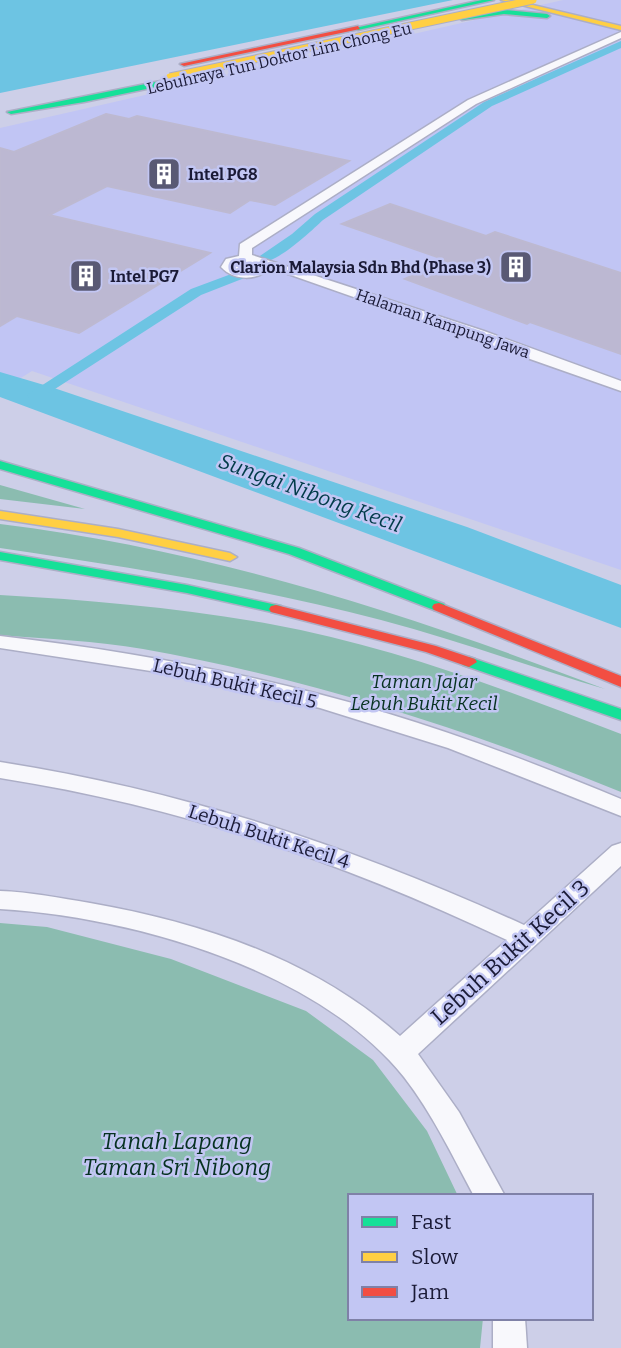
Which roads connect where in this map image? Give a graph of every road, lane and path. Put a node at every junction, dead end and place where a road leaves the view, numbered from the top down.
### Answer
1 (513, 2) edge
2 (549, 7) edge
3 (452, 19) junction
4 (621, 31) edge
5 (2, 108) edge
6 (246, 258) junction
7 (265, 262) junction
8 (621, 386) edge
9 (0, 465) edge
10 (0, 515) edge
11 (0, 556) edge
12 (243, 560) dead end
13 (322, 579) dead end
14 (68, 584) dead end
15 (439, 607) junction
16 (276, 609) junction
17 (0, 642) edge
18 (621, 682) edge
19 (621, 715) edge
20 (0, 770) edge
21 (621, 808) edge
22 (621, 852) edge
23 (0, 900) edge
24 (527, 938) junction
25 (400, 1053) junction
26 (489, 1194) edge
27 (509, 1320) edge
28 (510, 1348) edge

1 - 2 main road
1 - 3 main road, Lebuhraya Tun Doktor Lim Chong Eu
1 - 5 main road, Lebuhraya Tun Doktor Lim Chong Eu, bridge
1 - 5 main road, Lebuhraya Tun Doktor Lim Chong Eu
2 - 3 main road
2 - 4 main road
3 - 5 main road, Lebuhraya Tun Doktor Lim Chong Eu
4 - 6 street
6 - 7 street, Halaman Kampung Jawa
6 - 7 street
7 - 8 street, Halaman Kampung Jawa
9 - 15 main road
10 - 12 main road
11 - 16 main road
13 - 15 main road
14 - 16 main road
15 - 18 main road
16 - 19 main road
17 - 21 street, Lebuh Bukit Kecil 5
20 - 24 street, Lebuh Bukit Kecil 4
22 - 24 street, Lebuh Bukit Kecil 3
23 - 25 street
24 - 25 street, Lebuh Bukit Kecil 3
25 - 26 street
27 - 28 street

